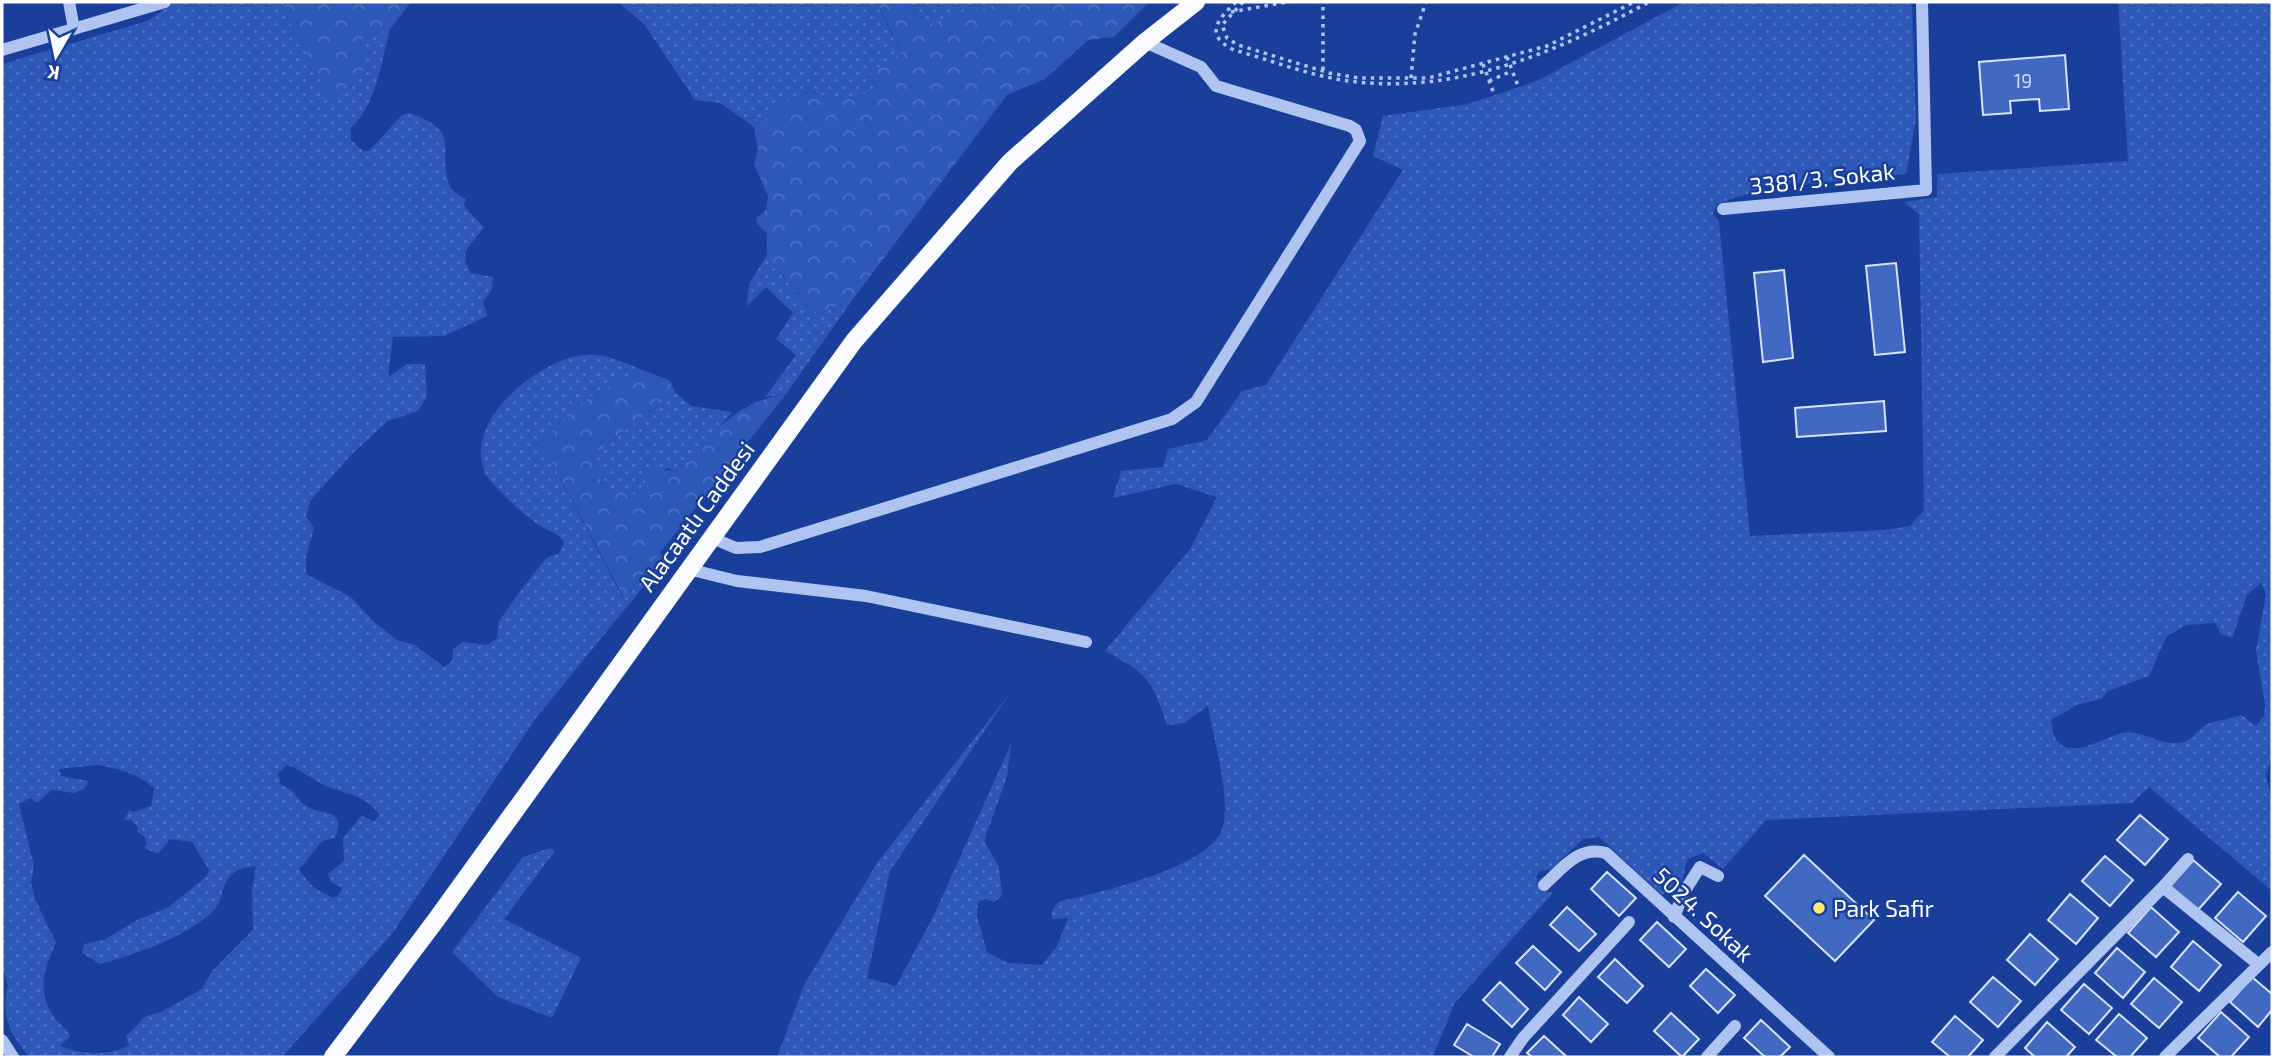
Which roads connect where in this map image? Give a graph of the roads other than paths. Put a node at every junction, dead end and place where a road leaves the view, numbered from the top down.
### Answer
1 (69, 2) edge
2 (165, 2) edge
3 (1185, 2) edge
4 (1196, 2) edge
5 (1922, 2) edge
6 (74, 29) junction
7 (1145, 43) junction
8 (2, 50) edge
9 (1723, 209) dead end
10 (710, 537) junction
11 (688, 569) junction
12 (1086, 642) dead end
13 (2188, 859) dead end
14 (1718, 876) dead end
15 (1544, 885) dead end
16 (2163, 887) junction
17 (1675, 917) junction
18 (1629, 922) dead end
19 (2272, 951) edge
20 (2258, 964) junction
21 (1735, 1026) dead end
22 (2, 1040) edge
23 (13, 1057) edge
24 (333, 1057) edge
25 (1510, 1057) edge
26 (1707, 1057) edge
27 (1829, 1057) edge
28 (1995, 1057) edge
29 (2165, 1057) edge

1 - 6 street
2 - 6 street
3 - 7 main road, Alacaatlı Caddesi
4 - 7 main road, Alacaatlı Caddesi
5 - 9 street, 3381/3. Sokak
6 - 8 street
7 - 10 main road, Alacaatlı Caddesi
7 - 10 street
10 - 11 main road, Alacaatlı Caddesi
11 - 12 street
11 - 24 main road, Alacaatlı Caddesi
13 - 16 street
14 - 17 street
15 - 17 street, 5024. Sokak
16 - 20 street
16 - 28 street
17 - 27 street, 5024. Sokak
18 - 25 street
19 - 20 street
20 - 29 street
21 - 26 street
22 - 23 street

